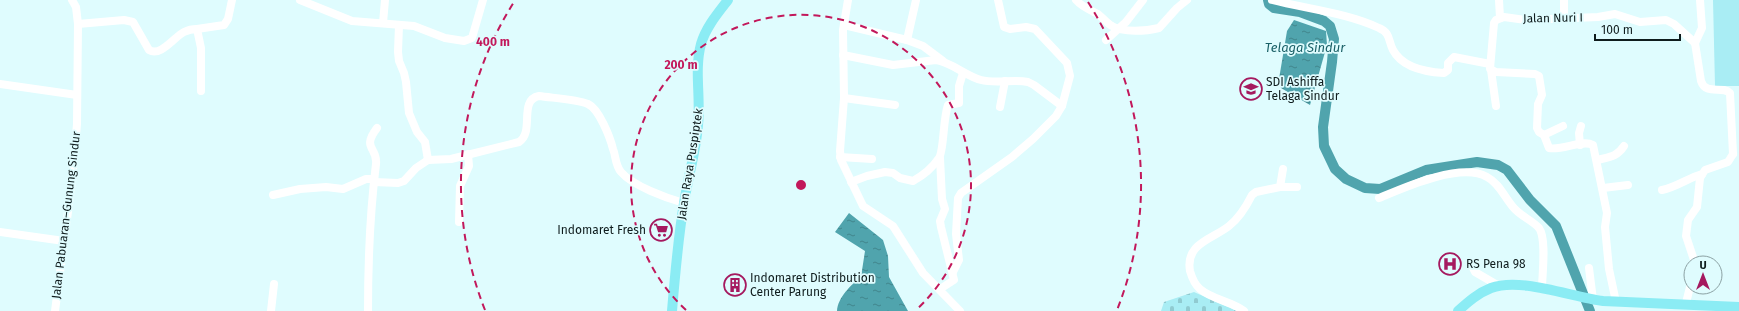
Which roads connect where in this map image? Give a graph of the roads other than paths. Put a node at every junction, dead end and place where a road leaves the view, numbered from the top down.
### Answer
1 (72, 0) edge
2 (232, 0) edge
3 (300, 0) edge
4 (385, 0) edge
5 (483, 0) edge
6 (728, 0) edge
7 (848, 0) edge
8 (916, 0) edge
9 (998, 0) edge
10 (1076, 0) edge
11 (1143, 0) edge
12 (1187, 0) edge
13 (1274, 0) edge
14 (1499, 0) edge
15 (1564, 0) edge
16 (1700, 0) edge
17 (1500, 18) junction
18 (1564, 18) junction
19 (383, 23) junction
20 (78, 24) junction
21 (400, 25) junction
22 (844, 25) junction
23 (197, 29) junction
24 (1118, 29) junction
25 (907, 40) junction
26 (1106, 40) dead end
27 (1695, 43) junction
28 (843, 55) junction
29 (943, 61) junction
30 (1490, 67) junction
31 (963, 73) junction
32 (1005, 81) junction
33 (0, 84) edge
34 (202, 91) dead end
35 (1735, 93) edge
36 (77, 95) junction
37 (844, 98) junction
38 (895, 104) dead end
39 (1062, 106) junction
40 (1496, 106) dead end
41 (1000, 107) dead end
42 (1563, 126) dead end
43 (1581, 126) dead end
44 (377, 128) dead end
45 (1544, 135) junction
46 (1580, 145) junction
47 (1624, 146) dead end
48 (468, 154) junction
49 (1736, 154) edge
50 (840, 157) junction
51 (940, 158) junction
52 (872, 159) dead end
53 (428, 160) junction
54 (1596, 160) junction
55 (1283, 169) dead end
56 (1702, 174) junction
57 (374, 180) junction
58 (851, 182) junction
59 (1628, 185) dead end
60 (1280, 187) junction
61 (1297, 187) dead end
62 (1603, 188) junction
63 (1662, 190) dead end
64 (274, 194) dead end
65 (1379, 198) dead end
66 (684, 203) junction
67 (460, 222) dead end
68 (0, 232) edge
69 (64, 241) junction
70 (1692, 255) edge
71 (1476, 263) dead end
72 (1589, 268) dead end
73 (953, 272) junction
74 (274, 284) dead end
75 (1499, 286) junction
76 (940, 289) junction
77 (1542, 289) junction
78 (1688, 295) edge
79 (1593, 300) junction
80 (1616, 302) junction
81 (1686, 304) junction
82 (1739, 307) edge
83 (55, 311) edge
84 (271, 311) edge
85 (368, 311) edge
86 (672, 311) edge
87 (960, 311) edge
88 (1244, 311) edge
89 (1458, 311) edge

1 - 20 street, Jalan Pabuaran–Gunung Sindur
2 - 23 street
3 - 19 street
4 - 19 street
5 - 21 street
6 - 66 main road, Jalan Raya Puspiptek
7 - 22 street
8 - 25 street
9 - 39 street
10 - 24 street
11 - 24 street
12 - 24 street
13 - 30 street
14 - 17 street
15 - 18 street
16 - 27 street
17 - 18 street, Jalan Nuri I
17 - 30 street
18 - 27 street, Jalan Nuri I
19 - 21 street
20 - 23 street
20 - 36 street, Jalan Pabuaran–Gunung Sindur
21 - 53 street
22 - 25 street
22 - 28 street
23 - 34 street
24 - 26 street
25 - 29 street
27 - 35 street
28 - 29 street
28 - 37 street
29 - 31 street
30 - 40 street
30 - 45 street
31 - 32 street
31 - 51 street
32 - 39 street
32 - 41 street
33 - 36 street
35 - 49 street
36 - 69 street, Jalan Pabuaran–Gunung Sindur
37 - 38 street
37 - 50 street
39 - 73 street
42 - 45 street
43 - 46 street
44 - 57 street
45 - 46 street
46 - 54 street
47 - 54 street
48 - 53 street
48 - 66 street
48 - 67 street
49 - 56 street
50 - 52 street
50 - 58 street
51 - 58 street
51 - 73 street
53 - 57 street
54 - 62 street
55 - 60 street
56 - 63 street
56 - 70 street
57 - 64 street
57 - 85 street
58 - 76 street
59 - 62 street
60 - 61 street
60 - 88 street
62 - 80 street
65 - 77 street
66 - 86 main road, Jalan Raya Puspiptek
68 - 69 street
69 - 83 street, Jalan Pabuaran–Gunung Sindur
71 - 75 street
72 - 79 street
73 - 76 street
74 - 84 street
75 - 77 main road
75 - 89 main road
76 - 87 street
77 - 79 main road
78 - 81 street
79 - 80 main road
80 - 81 main road
81 - 82 main road

